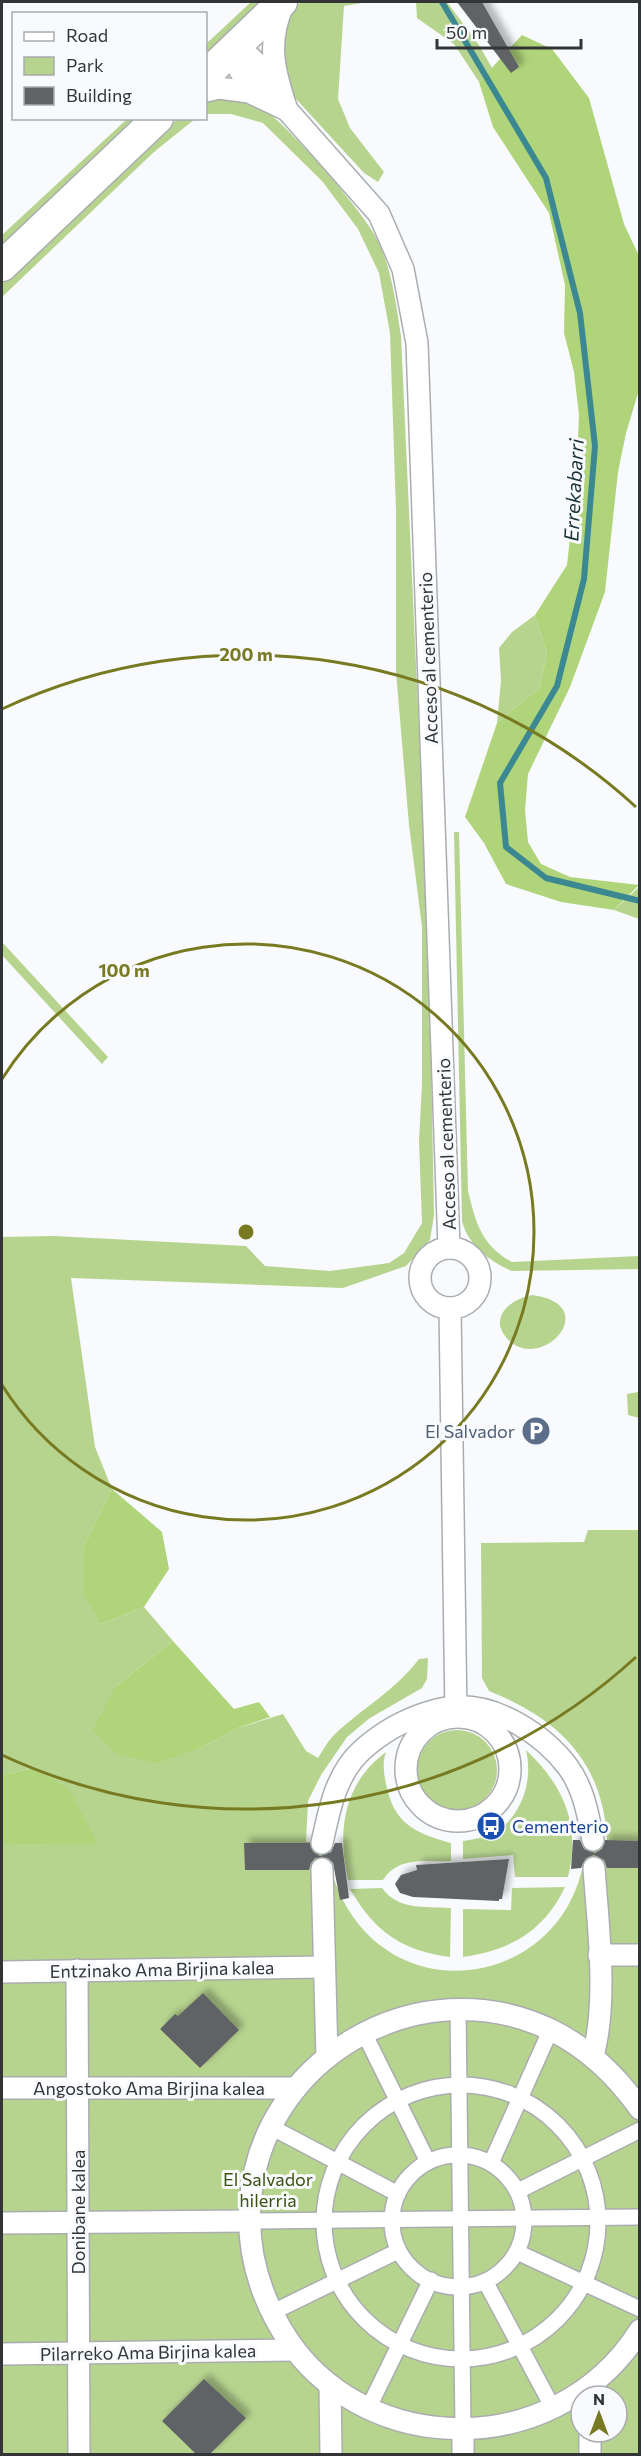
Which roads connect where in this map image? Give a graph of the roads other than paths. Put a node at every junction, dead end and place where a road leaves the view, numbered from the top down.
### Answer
1 (283, 2) edge
2 (231, 51) junction
3 (207, 74) edge
4 (207, 91) edge
5 (271, 92) junction
6 (156, 120) edge
7 (2, 266) edge
8 (449, 1248) junction
9 (450, 1308) junction
10 (456, 1712) junction
11 (593, 1840) dead end
12 (322, 1843) dead end
13 (594, 1868) dead end
14 (322, 1869) dead end
15 (599, 1955) junction
16 (639, 1955) edge
17 (323, 1967) junction
18 (77, 1970) junction
19 (2, 1972) edge
20 (458, 2009) junction
21 (550, 2029) junction
22 (364, 2032) junction
23 (593, 2056) junction
24 (327, 2057) junction
25 (459, 2085) junction
26 (632, 2087) edge
27 (2, 2088) edge
28 (77, 2088) junction
29 (296, 2088) junction
30 (520, 2098) junction
31 (398, 2100) junction
32 (639, 2109) edge
33 (271, 2127) junction
34 (639, 2130) edge
35 (460, 2155) junction
36 (584, 2158) junction
37 (338, 2162) junction
38 (428, 2162) junction
39 (491, 2163) junction
40 (518, 2191) junction
41 (398, 2194) junction
42 (639, 2217) edge
43 (524, 2218) junction
44 (599, 2218) junction
45 (392, 2219) junction
46 (460, 2219) junction
47 (324, 2220) junction
48 (249, 2221) junction
49 (78, 2222) junction
50 (2, 2223) edge
51 (399, 2251) junction
52 (517, 2252) junction
53 (430, 2280) junction
54 (485, 2281) junction
55 (337, 2282) junction
56 (585, 2284) junction
57 (461, 2287) junction
58 (639, 2309) edge
59 (271, 2313) junction
60 (639, 2330) edge
61 (399, 2345) junction
62 (520, 2347) junction
63 (295, 2350) junction
64 (632, 2351) edge
65 (78, 2353) junction
66 (2, 2354) edge
67 (462, 2360) junction
68 (597, 2384) edge
69 (330, 2385) junction
70 (569, 2401) edge
71 (553, 2408) junction
72 (368, 2409) junction
73 (463, 2430) junction
74 (79, 2454) edge
75 (331, 2454) edge
76 (463, 2454) edge

1 - 2 main road
1 - 5 street
2 - 3 main road
2 - 5 street
4 - 5 street
5 - 8 street, Acceso al cementerio
6 - 7 main road
8 - 9 street
8 - 9 street
9 - 10 street
10 - 10 street
10 - 11 street
10 - 12 street
13 - 15 street
14 - 17 street
15 - 16 street
15 - 23 street
17 - 18 street, Entzinako Ama Birjina kalea
17 - 24 street
18 - 19 street, Entzinako Ama Birjina kalea
18 - 28 street, Donibane kalea
20 - 21 street
20 - 22 street
20 - 25 street
21 - 23 street
21 - 30 street
22 - 24 street
22 - 31 street
23 - 26 street
24 - 29 street
25 - 30 street
25 - 31 street
25 - 35 street
26 - 32 street
27 - 28 street, Angostoko Ama Birjina kalea
28 - 29 street, Angostoko Ama Birjina kalea
28 - 49 street, Donibane kalea
29 - 33 street
30 - 36 street
30 - 39 street
31 - 37 street
31 - 38 street
33 - 37 street
33 - 48 street
34 - 36 street
35 - 38 street
35 - 39 street
35 - 46 street
36 - 40 street
36 - 44 street
37 - 41 street
37 - 47 street
38 - 41 street
39 - 40 street
40 - 43 street
41 - 45 street
42 - 44 street
43 - 44 street
43 - 46 street
43 - 52 street
44 - 56 street
45 - 46 street
45 - 47 street
45 - 51 street
46 - 57 street
47 - 48 street
47 - 55 street
48 - 49 street
48 - 59 street
49 - 50 street
49 - 65 street, Donibane kalea
51 - 53 street
51 - 55 street
52 - 54 street
52 - 56 street
53 - 57 street
53 - 61 street
54 - 57 street
54 - 62 street
55 - 59 street
55 - 61 street
56 - 58 street
56 - 62 street
57 - 67 street
59 - 63 street
60 - 64 street
61 - 67 street
61 - 72 street
62 - 67 street
62 - 71 street
63 - 65 street, Pilarreko Ama Birjina kalea
63 - 69 street
64 - 68 street
65 - 66 street, Pilarreko Ama Birjina kalea
65 - 74 street, Donibane kalea
67 - 73 street
69 - 72 street
69 - 75 street
70 - 71 street
71 - 73 street
72 - 73 street
73 - 76 street

